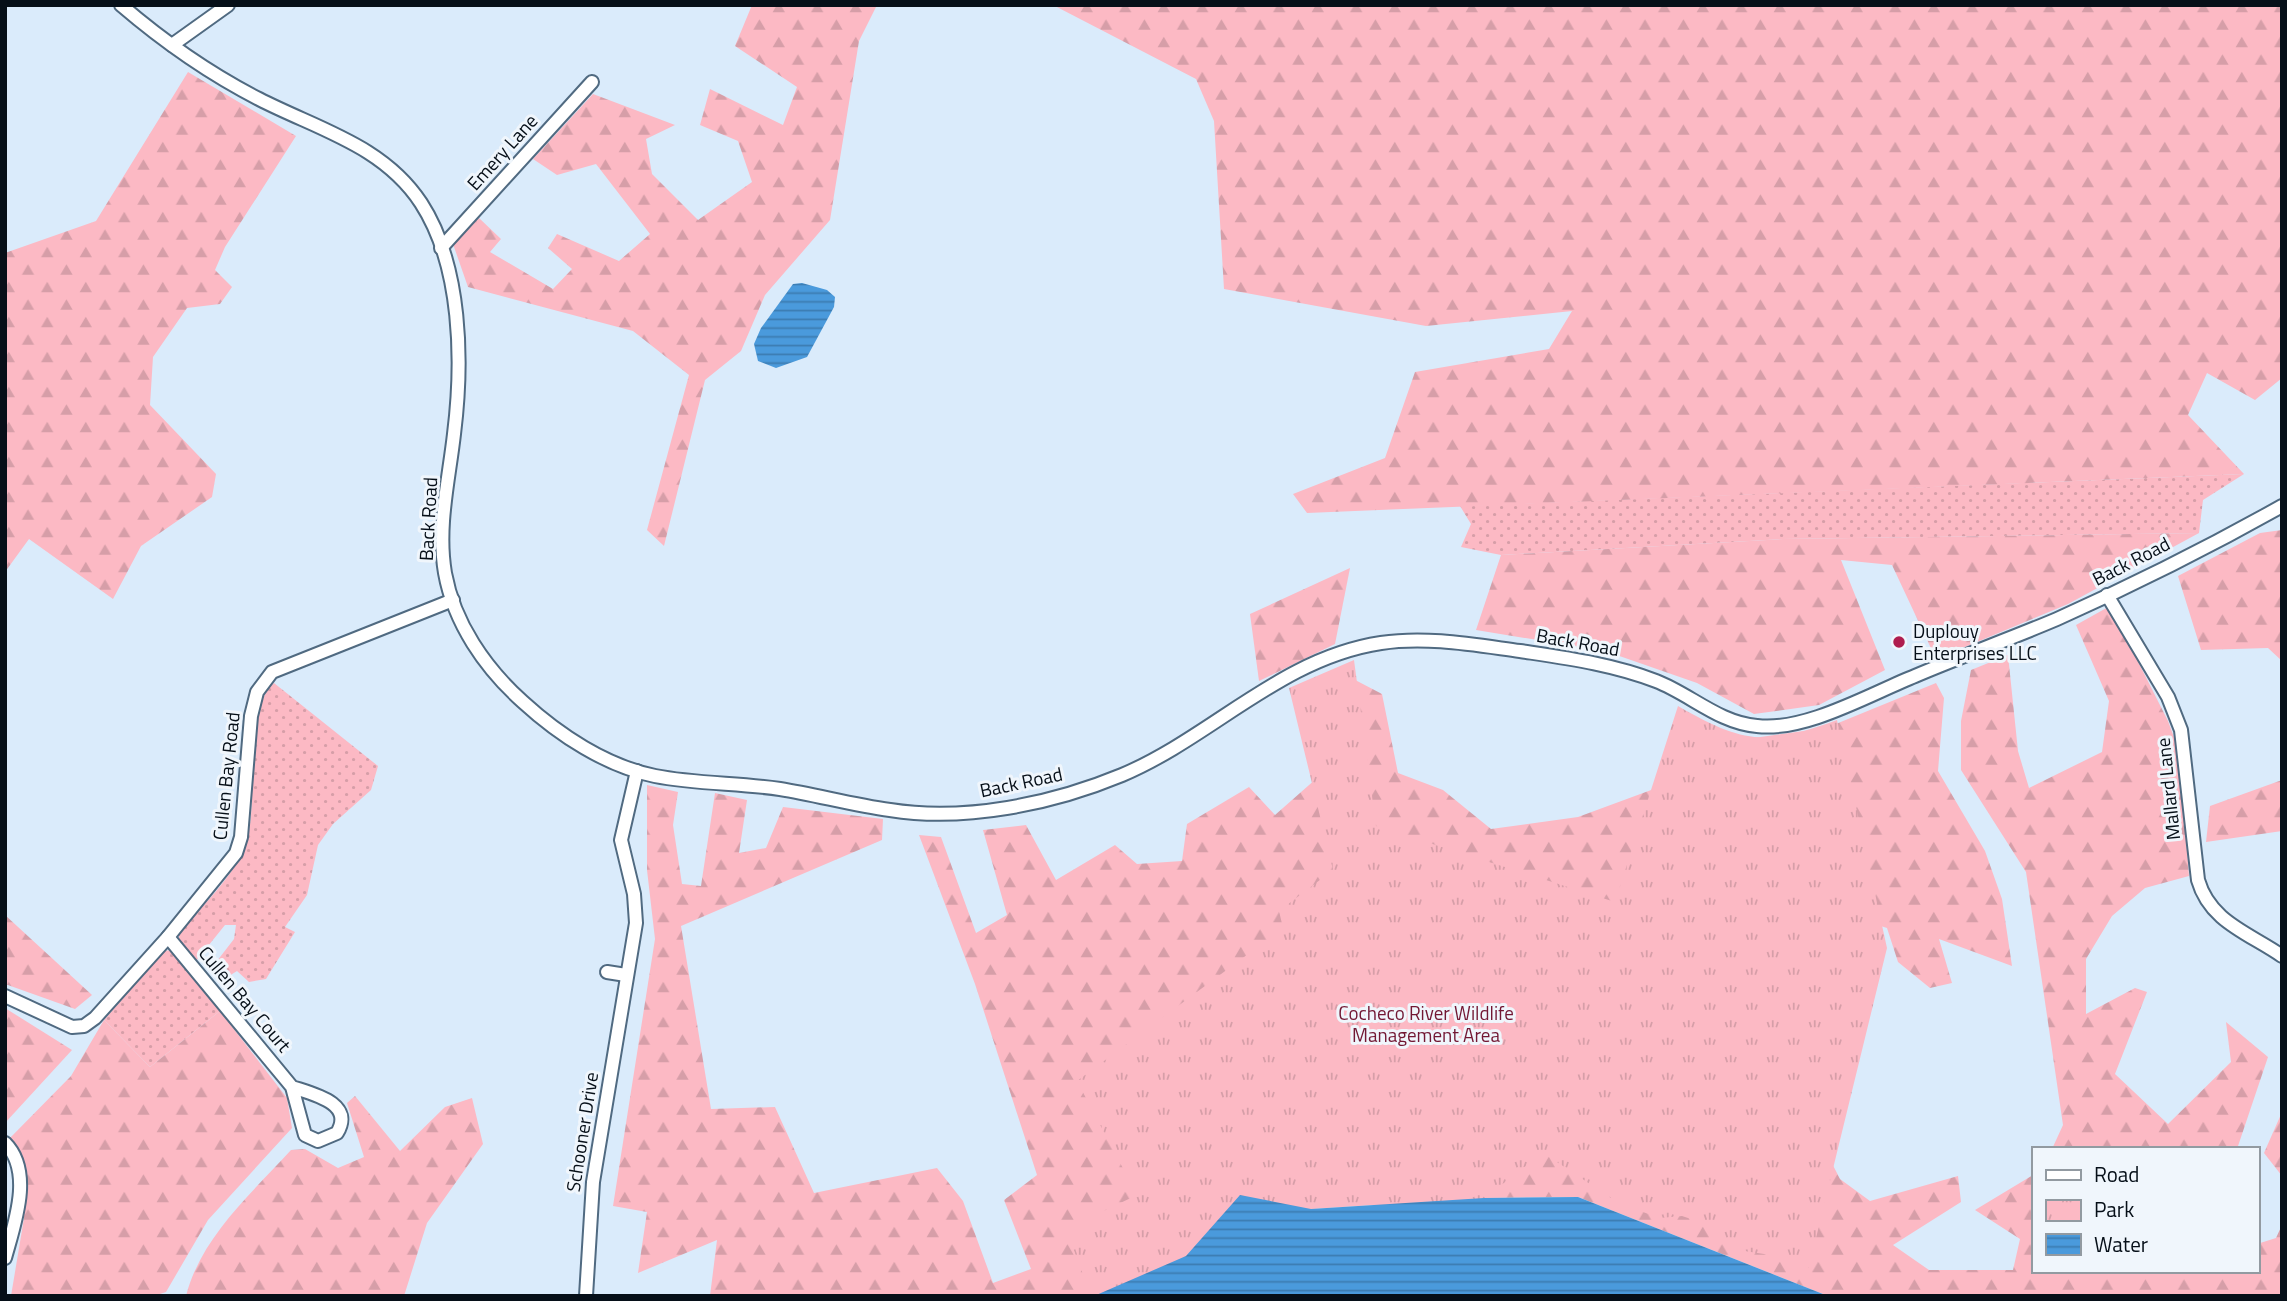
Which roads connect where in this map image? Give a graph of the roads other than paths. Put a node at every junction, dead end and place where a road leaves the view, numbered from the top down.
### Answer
1 (121, 5) edge
2 (228, 5) edge
3 (172, 45) junction
4 (592, 82) dead end
5 (441, 248) junction
6 (2282, 506) edge
7 (2107, 595) junction
8 (453, 600) junction
9 (637, 771) junction
10 (168, 937) junction
11 (2282, 956) edge
12 (607, 972) dead end
13 (626, 975) junction
14 (5, 996) edge
15 (292, 1087) junction
16 (5, 1143) edge
17 (5, 1258) edge
18 (586, 1296) edge

1 - 3 street, Back Road
2 - 3 street
3 - 5 street, Back Road
4 - 5 street, Emery Lane
5 - 8 street, Back Road
6 - 7 street, Back Road
7 - 9 street, Back Road
7 - 11 street, Mallard Lane
8 - 9 street, Back Road
8 - 10 street, Cullen Bay Road
9 - 13 street, Schooner Drive
10 - 14 street, Cullen Bay Road
10 - 15 street, Cullen Bay Court
12 - 13 street
13 - 18 street, Schooner Drive
15 - 15 street, Cullen Bay Court
16 - 17 street

